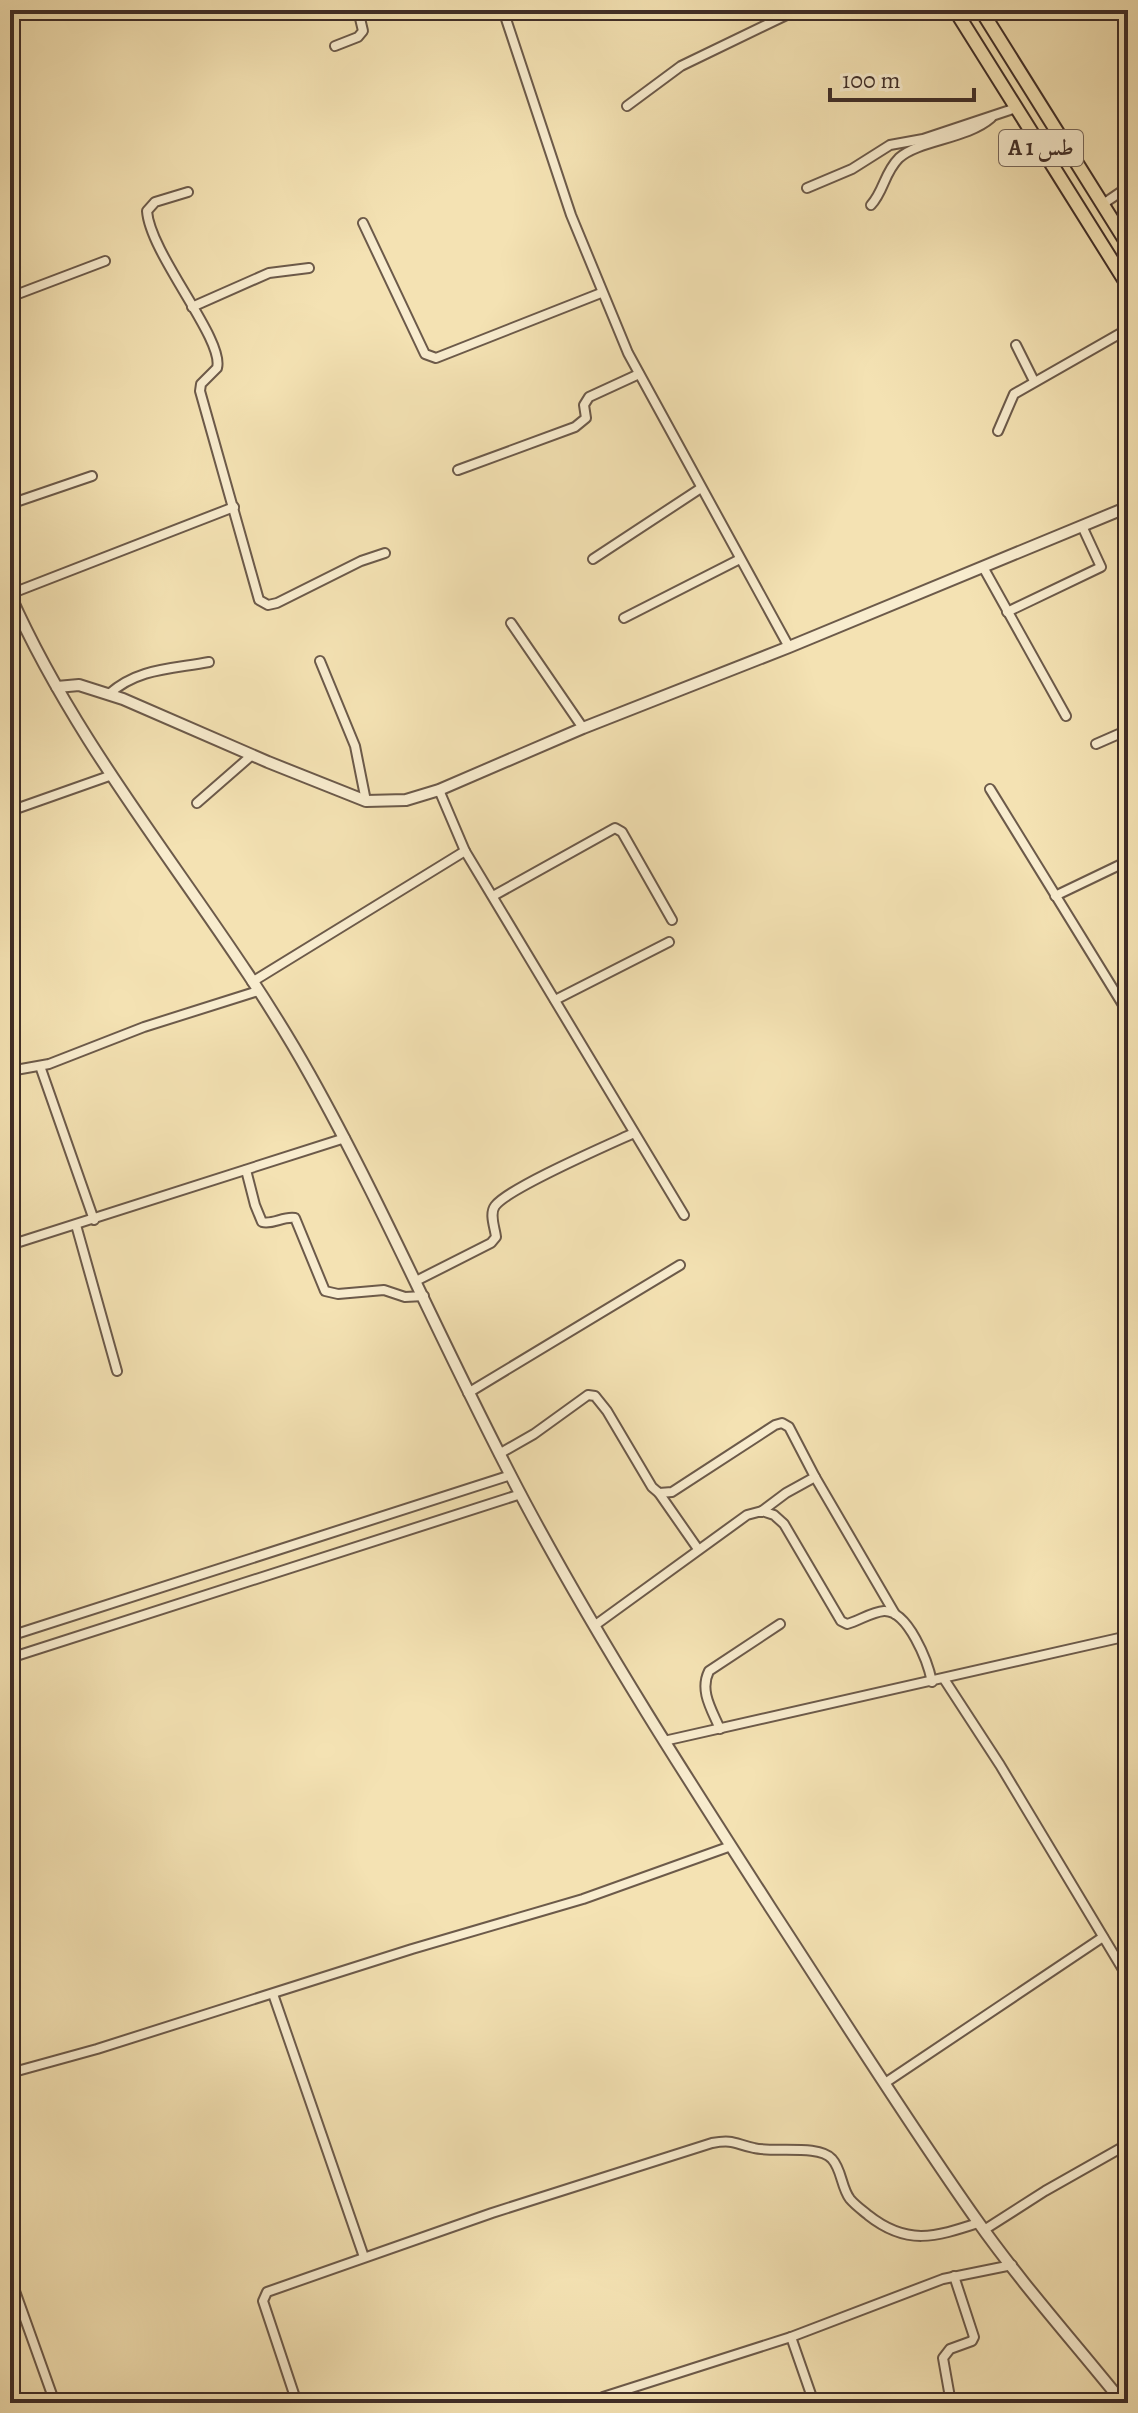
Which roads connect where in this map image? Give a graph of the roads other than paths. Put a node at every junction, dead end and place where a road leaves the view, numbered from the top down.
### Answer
1 (358, 10) edge
2 (503, 10) edge
3 (797, 10) edge
4 (955, 10) edge
5 (981, 10) edge
6 (335, 46) dead end
7 (627, 106) dead end
8 (1016, 108) junction
9 (991, 117) junction
10 (1128, 187) edge
11 (807, 188) dead end
12 (188, 192) dead end
13 (1103, 204) junction
14 (871, 205) dead end
15 (363, 223) dead end
16 (1128, 245) edge
17 (105, 261) dead end
18 (309, 268) dead end
19 (1128, 286) edge
20 (601, 293) junction
21 (10, 297) edge
22 (192, 307) junction
23 (1128, 329) edge
24 (1016, 345) dead end
25 (639, 374) junction
26 (1034, 381) junction
27 (998, 431) dead end
28 (458, 470) dead end
29 (92, 476) dead end
30 (701, 488) junction
31 (10, 504) edge
32 (234, 507) junction
33 (1128, 507) edge
34 (1082, 526) junction
35 (385, 553) dead end
36 (593, 559) dead end
37 (740, 559) junction
38 (983, 567) junction
39 (10, 595) edge
40 (1007, 612) junction
41 (624, 618) dead end
42 (511, 623) dead end
43 (789, 647) junction
44 (320, 661) dead end
45 (209, 662) dead end
46 (57, 687) junction
47 (109, 694) junction
48 (1066, 716) dead end
49 (583, 728) junction
50 (1128, 730) edge
51 (1096, 744) dead end
52 (252, 755) junction
53 (112, 775) junction
54 (990, 789) dead end
55 (439, 790) junction
56 (366, 801) junction
57 (197, 803) dead end
58 (10, 811) edge
59 (465, 851) junction
60 (1128, 861) edge
61 (493, 896) junction
62 (1055, 896) junction
63 (672, 920) dead end
64 (669, 942) dead end
65 (255, 986) junction
66 (555, 1000) junction
67 (1128, 1013) edge
68 (40, 1066) junction
69 (10, 1071) edge
70 (634, 1133) junction
71 (345, 1138) junction
72 (246, 1170) junction
73 (684, 1215) dead end
74 (94, 1220) junction
75 (76, 1225) junction
76 (10, 1245) edge
77 (680, 1265) dead end
78 (416, 1281) junction
79 (424, 1296) junction
80 (117, 1371) dead end
81 (468, 1393) junction
82 (499, 1454) junction
83 (511, 1475) junction
84 (815, 1477) junction
85 (659, 1493) junction
86 (521, 1494) junction
87 (762, 1511) junction
88 (698, 1549) junction
89 (895, 1614) junction
90 (780, 1624) dead end
91 (594, 1626) junction
92 (10, 1636) edge
93 (1128, 1636) edge
94 (10, 1658) edge
95 (944, 1679) junction
96 (932, 1682) junction
97 (720, 1729) junction
98 (664, 1741) junction
99 (731, 1846) junction
100 (1103, 1937) junction
101 (1128, 1978) edge
102 (273, 1994) junction
103 (10, 2073) edge
104 (885, 2083) junction
105 (1128, 2144) edge
106 (981, 2227) junction
107 (364, 2257) junction
108 (1012, 2265) junction
109 (954, 2276) junction
110 (10, 2277) edge
111 (12, 2288) edge
112 (791, 2337) junction
113 (55, 2403) edge
114 (297, 2403) edge
115 (599, 2403) edge
116 (814, 2403) edge
117 (951, 2403) edge
118 (1123, 2403) edge

1 - 6 street
2 - 20 street
3 - 7 street
4 - 8 highway, A 1 طس
5 - 13 highway, A 1 طس
8 - 9 street
8 - 19 highway, A 1 طس
9 - 11 street
9 - 14 street
10 - 13 street
12 - 22 street
13 - 16 highway, A 1 طس
15 - 20 street
17 - 21 street
18 - 22 street
20 - 25 street
22 - 32 street
23 - 26 street
24 - 26 street
25 - 28 street
25 - 30 street
26 - 27 street
29 - 31 street
30 - 36 street
30 - 37 street
32 - 35 street
32 - 39 street
33 - 34 street
34 - 38 street
34 - 40 street
37 - 41 street
37 - 43 street
38 - 40 street
38 - 43 street
39 - 46 street
40 - 48 street
42 - 49 street
43 - 49 street
44 - 56 street
45 - 47 street
46 - 47 street
46 - 53 street
47 - 52 street
49 - 55 street
50 - 51 street
52 - 56 street
52 - 57 street
53 - 58 street
53 - 65 street
54 - 62 street
55 - 56 street
55 - 59 street
59 - 61 street
59 - 65 street
60 - 62 street
61 - 63 street
61 - 66 street
62 - 67 street
64 - 66 street
65 - 68 street
65 - 71 street
66 - 70 street
68 - 69 street
68 - 74 street
70 - 73 street
70 - 78 street
71 - 72 street
71 - 78 street
72 - 74 street
72 - 79 street
74 - 75 street
75 - 76 street
75 - 80 street
77 - 81 street
78 - 79 street
79 - 81 street
81 - 82 street
82 - 83 street
82 - 85 street
83 - 86 street
83 - 92 street
84 - 85 street
84 - 87 street
84 - 89 street
85 - 88 street
86 - 91 street
86 - 94 street
87 - 88 street
87 - 89 street
88 - 91 street
89 - 96 street
90 - 97 street
91 - 98 street
93 - 95 street
95 - 96 street
95 - 100 street
96 - 97 street
97 - 98 street
98 - 99 street
99 - 102 street
99 - 104 street
100 - 101 street
100 - 104 street
102 - 103 street
102 - 107 street
104 - 106 street
105 - 106 street
106 - 107 street
106 - 108 street
107 - 114 street
108 - 109 street
108 - 118 street
109 - 112 street
109 - 117 street
110 - 111 street
111 - 113 street
112 - 115 street
112 - 116 street

